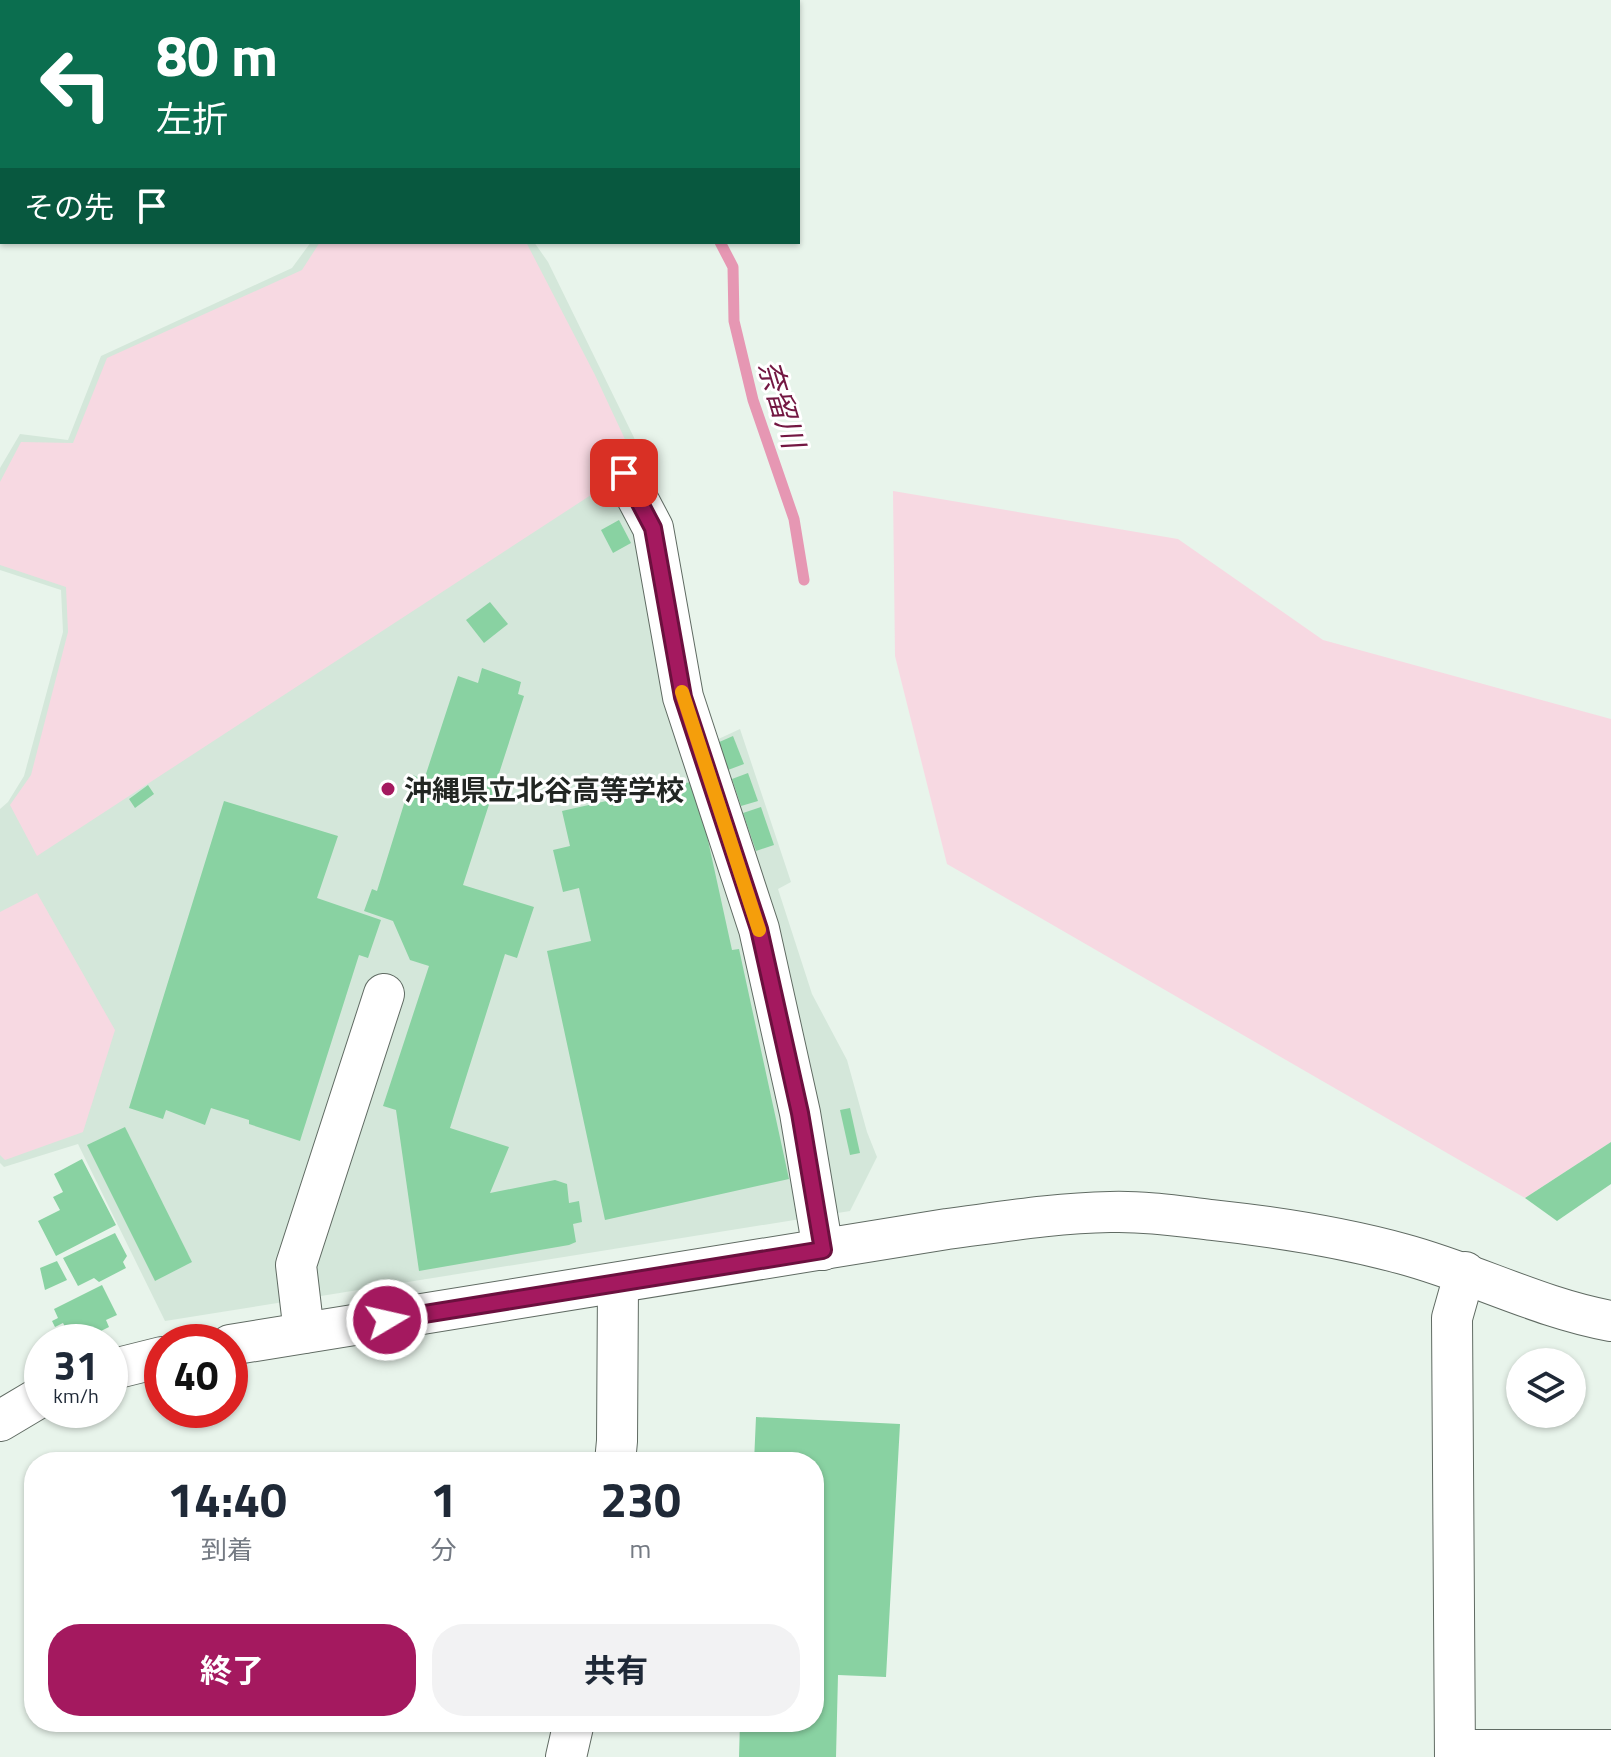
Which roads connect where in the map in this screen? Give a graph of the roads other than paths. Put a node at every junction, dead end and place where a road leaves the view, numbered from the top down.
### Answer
1 (624, 473) dead end
2 (384, 994) dead end
3 (823, 1250) junction
4 (1465, 1272) junction
5 (618, 1284) junction
6 (1611, 1321) edge
7 (304, 1333) junction
8 (248, 1342) edge
9 (24, 1407) edge
10 (0, 1421) edge
11 (616, 1452) edge
12 (572, 1732) edge
13 (1611, 1750) edge
14 (1455, 1754) edge
15 (566, 1757) edge

1 - 3 street
2 - 7 street
3 - 4 street
3 - 5 street
4 - 6 street
4 - 14 street
5 - 7 street
5 - 11 street
7 - 8 street
9 - 10 street
12 - 15 street
13 - 14 street

